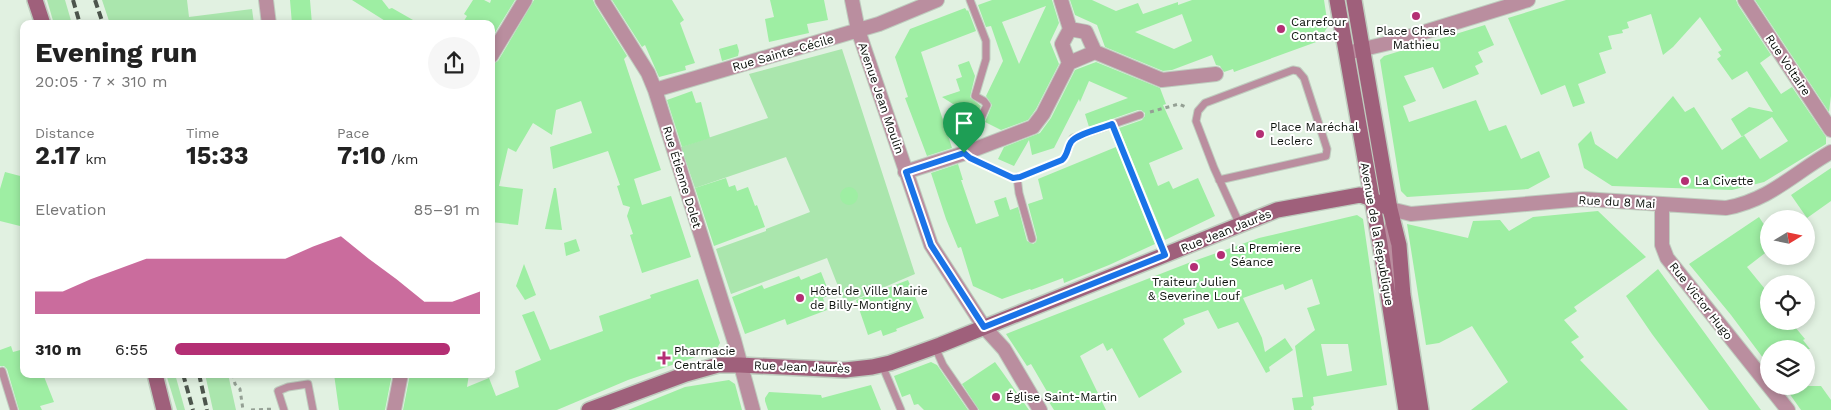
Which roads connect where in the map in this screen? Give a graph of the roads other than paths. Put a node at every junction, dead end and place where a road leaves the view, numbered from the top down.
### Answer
1 (35, 0) edge
2 (266, 0) edge
3 (525, 0) edge
4 (602, 0) edge
5 (852, 0) edge
6 (937, 0) edge
7 (970, 0) edge
8 (1061, 0) edge
9 (1337, 0) edge
10 (1354, 0) edge
11 (1528, 0) edge
12 (1744, 0) edge
13 (42, 20) edge
14 (268, 20) edge
15 (1070, 29) junction
16 (858, 30) junction
17 (495, 49) edge
18 (1363, 50) junction
19 (1095, 52) junction
20 (1346, 53) junction
21 (1069, 63) junction
22 (1216, 74) dead end
23 (655, 90) junction
24 (1140, 115) road end
25 (1112, 124) junction
26 (1831, 130) edge
27 (1831, 152) edge
28 (964, 153) junction
29 (906, 172) junction
30 (1017, 177) junction
31 (1219, 180) junction
32 (1372, 199) junction
33 (1662, 204) junction
34 (1390, 209) junction
35 (1240, 225) junction
36 (1032, 239) dead end
37 (1165, 255) junction
38 (984, 327) junction
39 (935, 346) junction
40 (740, 364) junction
41 (882, 365) junction
42 (2, 371) dead end
43 (156, 378) edge
44 (400, 378) edge
45 (14, 410) edge
46 (164, 410) edge
47 (284, 410) edge
48 (312, 410) edge
49 (394, 410) edge
50 (589, 410) edge
51 (753, 410) edge
52 (902, 410) edge
53 (974, 410) edge
54 (1040, 410) edge
55 (1406, 410) edge
56 (1420, 410) edge
57 (1788, 410) edge

1 - 13 street
2 - 14 street
3 - 17 street
4 - 23 street, Rue Étienne Dolet
5 - 16 street, Avenue Jean Moulin
6 - 16 street, Rue Sainte-Cécile
7 - 28 lane
8 - 15 street
9 - 20 street, Avenue de la République
10 - 18 street, Avenue de la République
11 - 18 street
12 - 26 street, Rue Voltaire
15 - 19 street
15 - 21 street
16 - 23 street, Rue Sainte-Cécile
16 - 29 street, Avenue Jean Moulin
18 - 20 street
18 - 34 street, Avenue de la République
19 - 21 street
19 - 22 street
20 - 32 street, Avenue de la République
21 - 28 street
23 - 40 street, Rue Étienne Dolet
24 - 25 lane
25 - 30 lane
25 - 37 lane
27 - 33 street, Rue du 8 Mai
28 - 29 street
28 - 30 lane
29 - 38 street, Avenue Jean Moulin
30 - 36 lane
31 - 31 lane
31 - 35 lane
32 - 34 street
32 - 35 street, Rue Jean Jaurès
32 - 55 street, Avenue de la République
33 - 34 street, Rue du 8 Mai
33 - 57 street, Rue Victor Hugo
34 - 56 street, Avenue de la République
35 - 37 street, Rue Jean Jaurès
37 - 38 street, Rue Jean Jaurès
38 - 39 street, Rue Jean Jaurès
38 - 54 street, Avenue Jean Moulin
39 - 41 street, Rue Jean Jaurès
39 - 53 lane
40 - 41 street, Rue Jean Jaurès
40 - 50 street, Rue Jean Jaurès
40 - 51 street, Rue Étienne Dolet
41 - 52 lane
42 - 45 lane
43 - 46 street
44 - 49 street
47 - 48 lane

